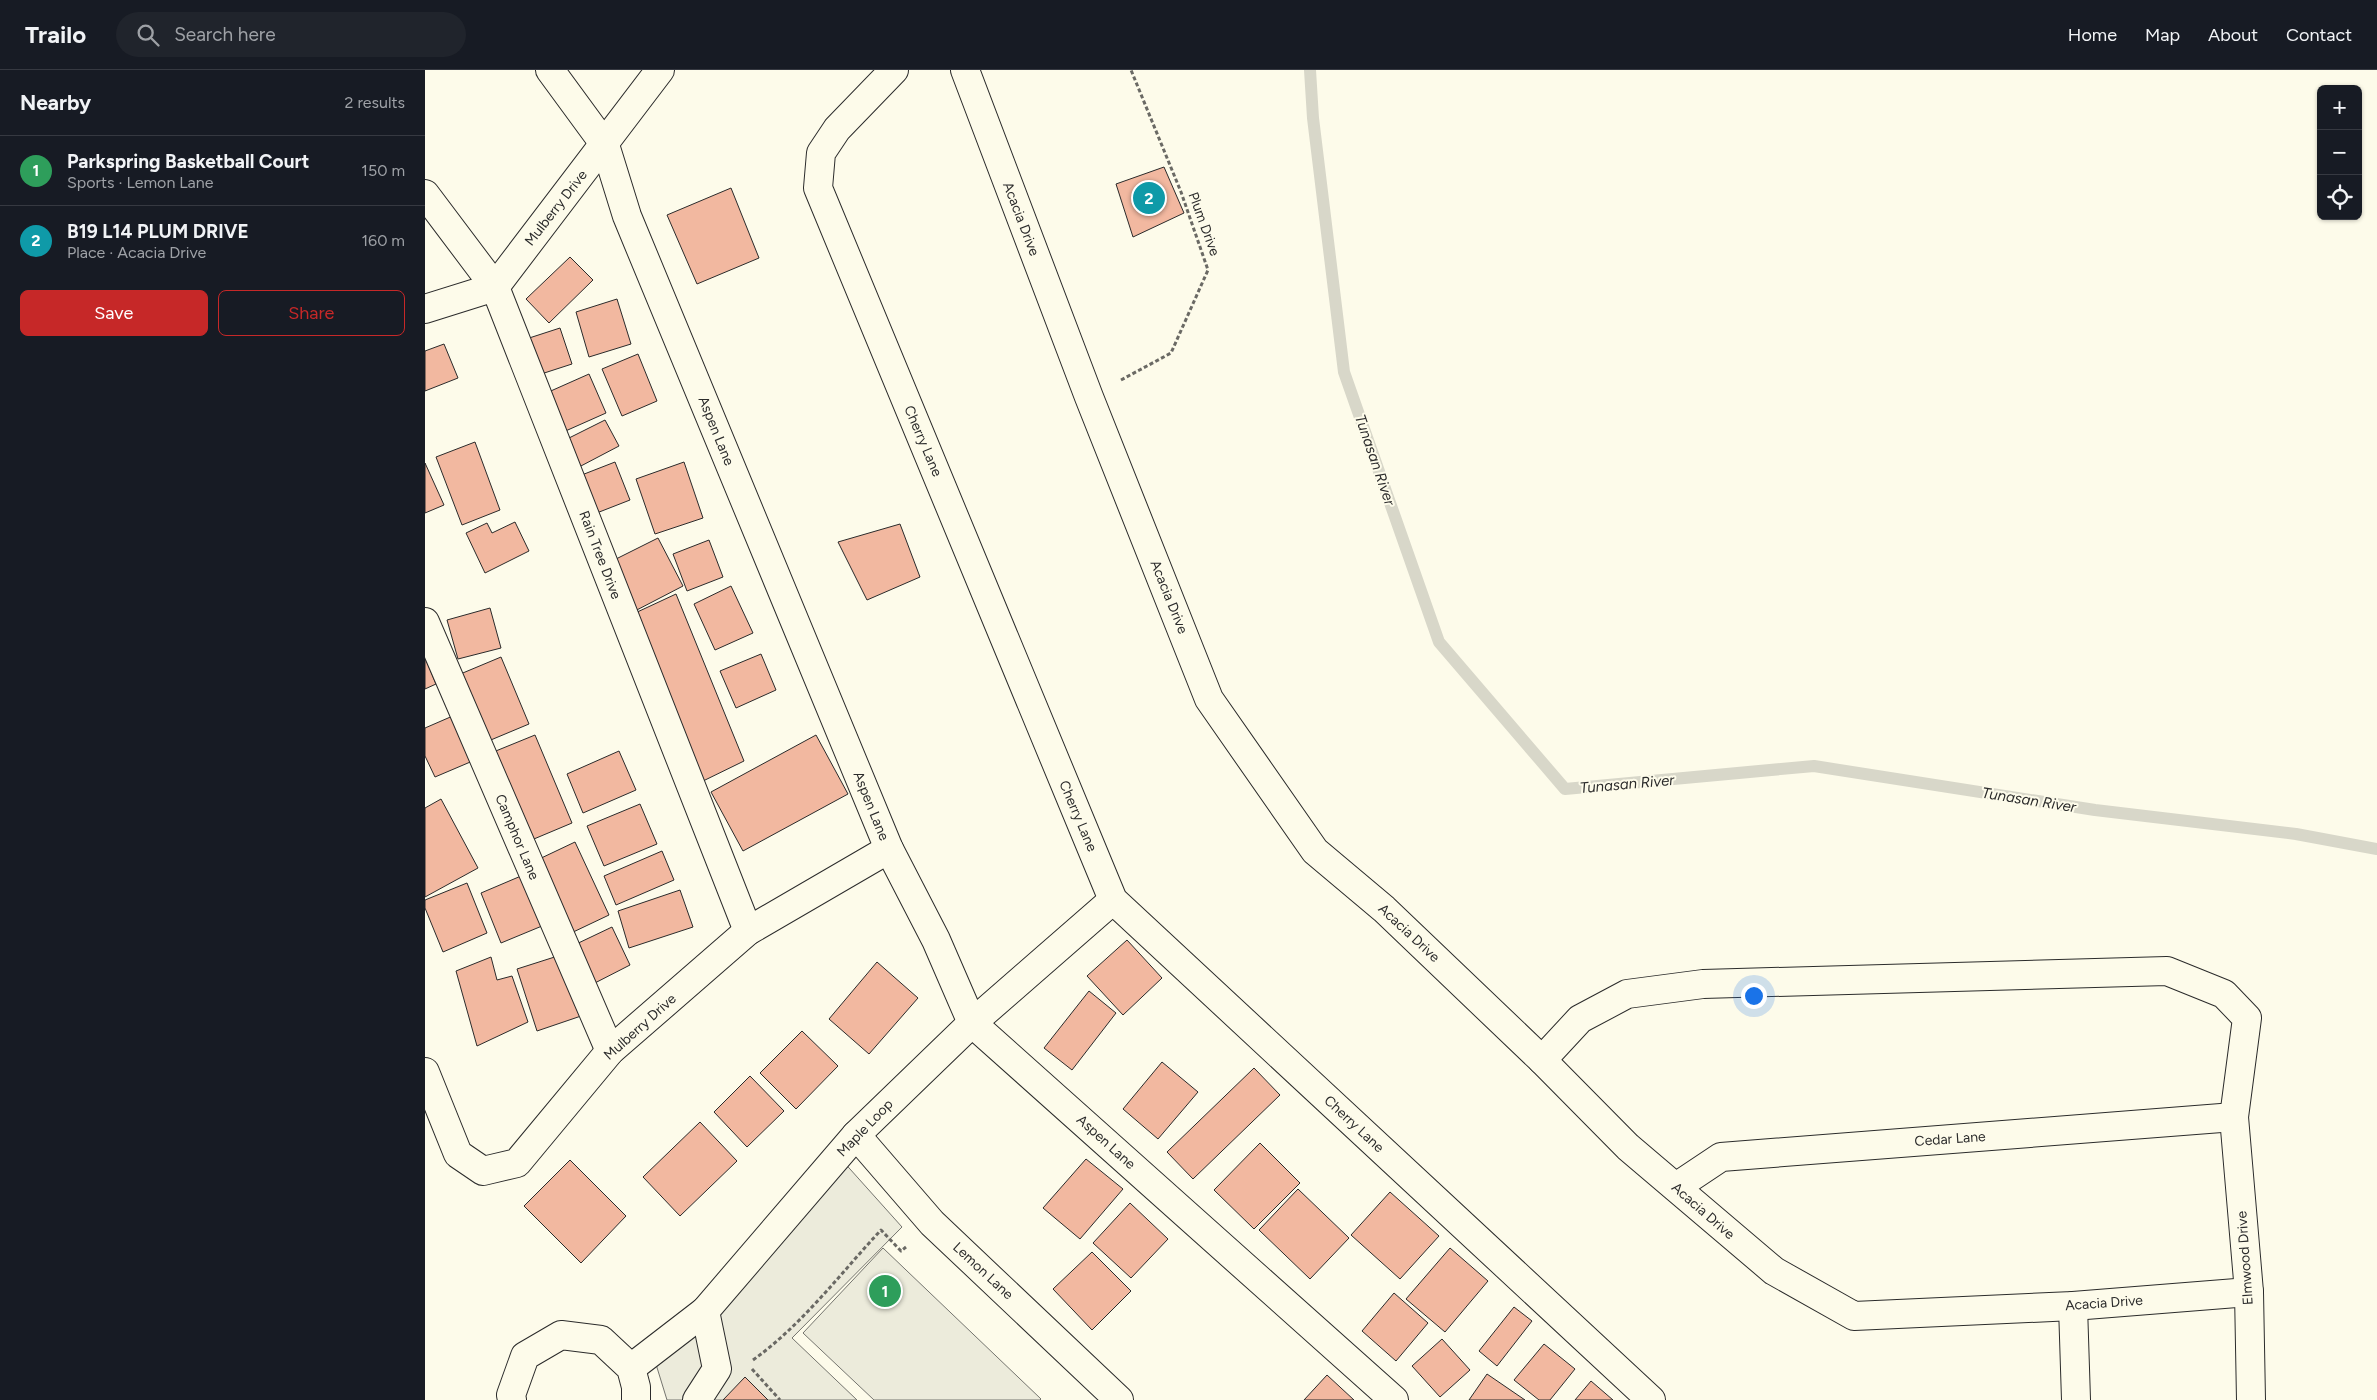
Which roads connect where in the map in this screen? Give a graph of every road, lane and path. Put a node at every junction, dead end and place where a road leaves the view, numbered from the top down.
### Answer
1 (549, 70) edge
2 (660, 70) edge
3 (894, 70) edge
4 (965, 70) edge
5 (1131, 70) edge
6 (605, 144) junction
7 (425, 194) edge
8 (495, 287) junction
9 (425, 309) edge
10 (1089, 397) junction
11 (425, 622) edge
12 (889, 848) junction
13 (1113, 900) junction
14 (748, 931) junction
15 (972, 1023) junction
16 (610, 1051) junction
17 (1542, 1060) junction
18 (425, 1072) edge
19 (2234, 1117) junction
20 (856, 1135) junction
21 (1676, 1187) junction
22 (901, 1251) dead end
23 (2249, 1292) junction
24 (2073, 1306) junction
25 (705, 1312) junction
26 (631, 1368) junction
27 (1112, 1397) edge
28 (512, 1400) edge
29 (636, 1400) edge
30 (697, 1400) edge
31 (780, 1400) edge
32 (1394, 1400) edge
33 (1651, 1400) edge
34 (2076, 1400) edge
35 (2251, 1400) edge

1 - 6 street, Aspen Lane
2 - 6 street, Mulberry Drive
3 - 13 street, Cherry Lane
4 - 10 street, Acacia Drive
5 - 10 path, Plum Drive
6 - 8 street, Mulberry Drive
6 - 12 street, Aspen Lane
7 - 8 street, Rain Tree Drive
8 - 9 street
8 - 14 street, Rain Tree Drive
10 - 17 street, Acacia Drive
11 - 16 street, Camphor Lane
12 - 14 street, Mulberry Drive
12 - 15 street, Aspen Lane
13 - 15 street, Maple Loop
13 - 33 street, Cherry Lane
14 - 16 street, Mulberry Drive
15 - 20 street, Maple Loop
15 - 32 street, Aspen Lane
16 - 18 street, Mulberry Drive
17 - 19 street, Elmwood Drive
17 - 21 street, Acacia Drive
19 - 21 street, Cedar Lane
19 - 23 street, Elmwood Drive
20 - 25 street, Maple Loop
20 - 27 street, Lemon Lane
21 - 24 street, Acacia Drive
22 - 31 path
23 - 24 street, Acacia Drive
23 - 35 street, Elmwood Drive
24 - 34 street
25 - 26 street, Maple Loop
25 - 30 street
26 - 28 street
26 - 29 street

